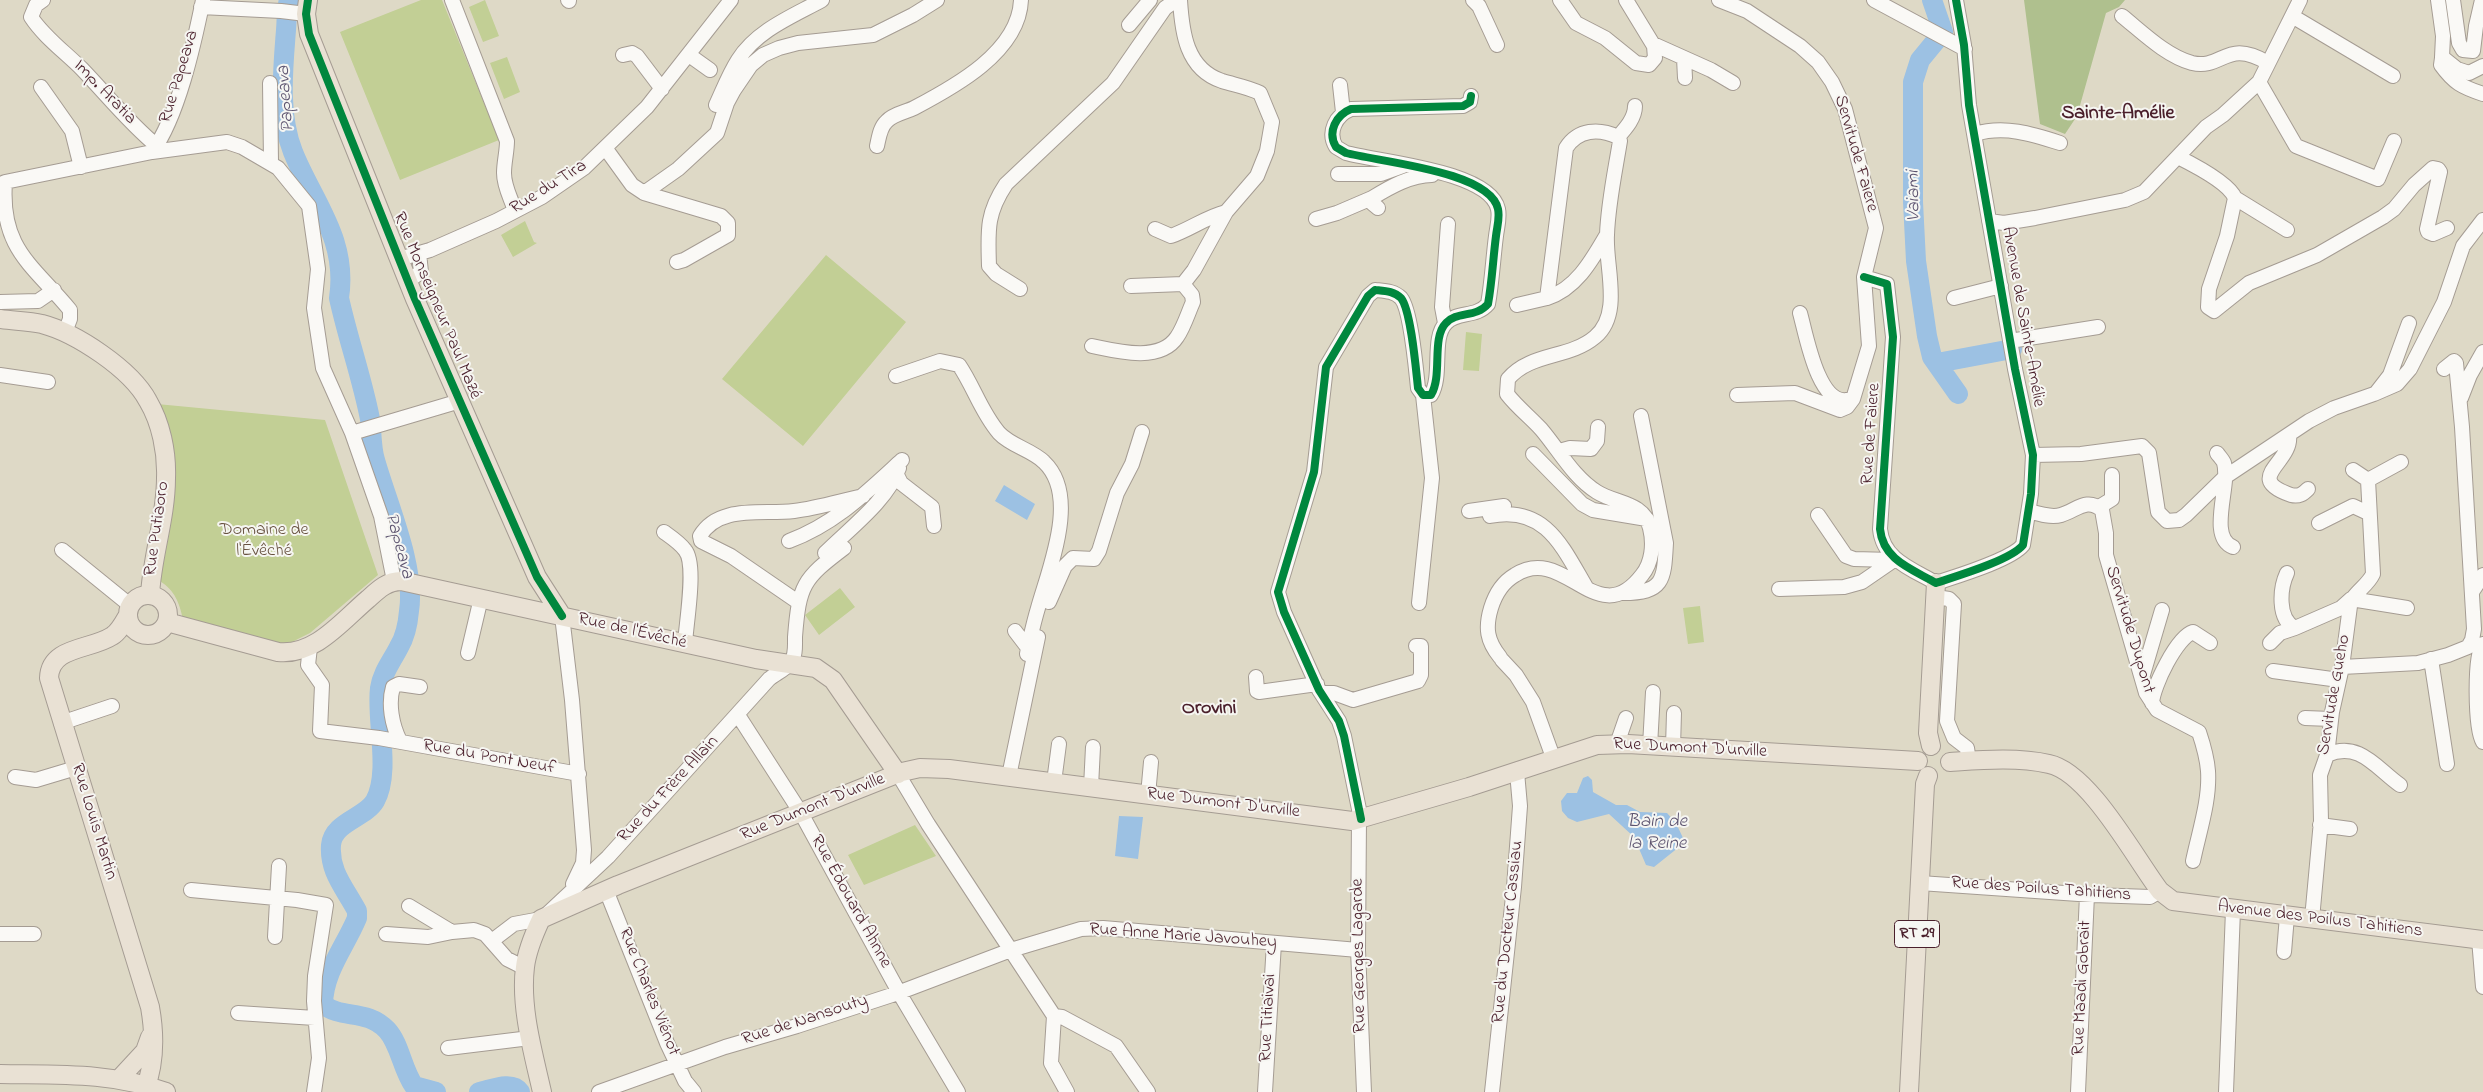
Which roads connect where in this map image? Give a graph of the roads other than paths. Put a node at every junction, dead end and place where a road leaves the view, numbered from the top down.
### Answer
1 (43, 0) edge
2 (452, 0) edge
3 (731, 0) edge
4 (822, 0) edge
5 (937, 0) edge
6 (1021, 0) edge
7 (1150, 0) edge
8 (1176, 0) edge
9 (1180, 0) edge
10 (1473, 0) edge
11 (1560, 0) edge
12 (1626, 0) edge
13 (1719, 0) edge
14 (1874, 0) edge
15 (1956, 0) edge
16 (2300, 0) edge
17 (2438, 0) edge
18 (2453, 0) edge
19 (2482, 0) edge
20 (202, 4) edge
21 (304, 9) edge
22 (2122, 16) dead end
23 (2292, 16) junction
24 (1129, 25) dead end
25 (1653, 44) junction
26 (1497, 45) dead end
27 (1964, 49) junction
28 (2473, 51) junction
29 (623, 55) dead end
30 (690, 55) junction
31 (2442, 57) junction
32 (1684, 58) junction
33 (2268, 63) junction
34 (2483, 65) edge
35 (710, 70) dead end
36 (2393, 76) dead end
37 (1685, 78) dead end
38 (2259, 82) junction
39 (270, 83) dead end
40 (1733, 83) dead end
41 (1340, 85) dead end
42 (41, 88) dead end
43 (662, 89) junction
44 (2483, 94) edge
45 (1471, 96) dead end
46 (1635, 106) dead end
47 (1343, 112) junction
48 (717, 133) junction
49 (1975, 134) junction
50 (1618, 137) junction
51 (2394, 142) dead end
52 (2060, 143) dead end
53 (877, 146) dead end
54 (155, 149) junction
55 (606, 149) junction
56 (2178, 157) junction
57 (271, 162) junction
58 (1405, 166) junction
59 (81, 167) junction
60 (1338, 174) dead end
61 (1448, 175) junction
62 (2, 178) edge
63 (644, 193) junction
64 (2235, 198) junction
65 (515, 211) junction
66 (1226, 212) junction
67 (1316, 219) dead end
68 (2483, 220) edge
69 (1989, 221) junction
70 (1448, 224) dead end
71 (2447, 228) dead end
72 (1155, 229) dead end
73 (2287, 230) dead end
74 (1606, 236) junction
75 (419, 253) junction
76 (400, 259) junction
77 (677, 262) dead end
78 (1864, 277) junction
79 (408, 281) junction
80 (1183, 284) junction
81 (1131, 286) dead end
82 (2001, 286) junction
83 (1020, 289) dead end
84 (54, 290) junction
85 (1547, 298) junction
86 (1954, 298) dead end
87 (0, 302) edge
88 (1517, 305) dead end
89 (1800, 312) dead end
90 (0, 320) edge
91 (1445, 323) junction
92 (2409, 323) dead end
93 (2098, 327) dead end
94 (65, 332) junction
95 (2010, 341) junction
96 (1092, 346) dead end
97 (2483, 352) edge
98 (2444, 369) dead end
99 (0, 375) edge
100 (896, 376) dead end
101 (48, 382) dead end
102 (2376, 394) junction
103 (1423, 395) junction
104 (1737, 395) dead end
105 (1853, 399) junction
106 (460, 401) junction
107 (2460, 401) junction
108 (1641, 416) dead end
109 (1598, 427) dead end
110 (358, 431) junction
111 (1142, 432) dead end
112 (2289, 435) junction
113 (1559, 451) junction
114 (2218, 453) dead end
115 (1533, 454) dead end
116 (2033, 455) junction
117 (2401, 462) dead end
118 (2353, 470) dead end
119 (2112, 474) dead end
120 (897, 476) junction
121 (2225, 477) junction
122 (2368, 480) junction
123 (2308, 489) dead end
124 (863, 496) junction
125 (2099, 507) junction
126 (1469, 511) dead end
127 (2029, 511) junction
128 (2368, 513) junction
129 (1520, 514) junction
130 (1818, 514) dead end
131 (1490, 516) dead end
132 (1648, 520) junction
133 (2319, 523) dead end
134 (934, 526) dead end
135 (664, 532) dead end
136 (789, 540) dead end
137 (2233, 547) dead end
138 (844, 548) dead end
139 (62, 550) dead end
140 (1894, 560) junction
141 (817, 568) junction
142 (2287, 573) dead end
143 (2483, 575) edge
144 (403, 582) junction
145 (1780, 589) dead end
146 (1936, 590) junction
147 (1589, 592) junction
148 (2472, 592) junction
149 (1623, 593) junction
150 (150, 595) junction
151 (481, 598) junction
152 (2351, 600) junction
153 (798, 602) junction
154 (1419, 603) dead end
155 (2407, 608) dead end
156 (2162, 610) dead end
157 (130, 611) junction
158 (562, 616) junction
159 (167, 622) junction
160 (2295, 628) junction
161 (2316, 629) dead end
162 (1015, 631) dead end
163 (151, 635) junction
164 (109, 638) junction
165 (2270, 643) dead end
166 (684, 644) junction
167 (2210, 644) dead end
168 (2483, 644) edge
169 (1416, 646) dead end
170 (310, 647) junction
171 (1028, 648) junction
172 (468, 653) dead end
173 (2432, 659) junction
174 (790, 664) junction
175 (2273, 671) dead end
176 (2340, 674) junction
177 (1256, 676) dead end
178 (1932, 677) junction
179 (1955, 679) junction
180 (2142, 679) junction
181 (420, 688) dead end
182 (1320, 689) junction
183 (1652, 692) dead end
184 (2152, 703) junction
185 (112, 706) dead end
186 (1674, 713) dead end
187 (738, 715) junction
188 (1626, 718) dead end
189 (2304, 718) dead end
190 (2331, 719) junction
191 (61, 723) junction
192 (2479, 733) edge
193 (390, 740) junction
194 (1059, 744) dead end
195 (1617, 744) junction
196 (1650, 746) junction
197 (1931, 746) junction
198 (1093, 747) dead end
199 (1673, 747) junction
200 (2327, 755) junction
201 (1554, 760) junction
202 (1969, 760) junction
203 (1918, 761) junction
204 (1152, 762) dead end
205 (1950, 762) junction
206 (2447, 764) dead end
207 (76, 768) junction
208 (1517, 772) junction
209 (579, 774) junction
210 (898, 774) junction
211 (1005, 775) junction
212 (1928, 776) junction
213 (15, 777) dead end
214 (1054, 782) junction
215 (2400, 785) dead end
216 (1091, 787) junction
217 (1148, 795) junction
218 (800, 813) junction
219 (1358, 820) junction
220 (2320, 825) junction
221 (2350, 829) dead end
222 (2193, 861) dead end
223 (280, 866) dead end
224 (1920, 883) junction
225 (191, 890) dead end
226 (606, 890) junction
227 (2160, 891) junction
228 (2087, 895) junction
229 (277, 898) junction
230 (561, 899) junction
231 (409, 906) dead end
232 (2233, 910) junction
233 (2287, 916) junction
234 (543, 917) junction
235 (2312, 919) junction
236 (452, 932) junction
237 (0, 934) edge
238 (34, 934) dead end
239 (386, 934) dead end
240 (275, 937) dead end
241 (493, 940) junction
242 (2481, 940) edge
243 (1274, 943) junction
244 (1011, 950) junction
245 (1356, 950) junction
246 (2284, 952) dead end
247 (525, 968) junction
248 (2483, 987) edge
249 (900, 992) junction
250 (238, 1013) dead end
251 (1054, 1016) junction
252 (315, 1018) junction
253 (152, 1032) junction
254 (530, 1038) junction
255 (448, 1048) dead end
256 (676, 1064) junction
257 (0, 1074) edge
258 (120, 1078) junction
259 (2078, 1087) edge
260 (146, 1088) edge
261 (166, 1092) edge
262 (314, 1092) edge
263 (542, 1092) edge
264 (600, 1092) edge
265 (694, 1092) edge
266 (958, 1092) edge
267 (1067, 1092) edge
268 (1148, 1092) edge
269 (1265, 1092) edge
270 (1364, 1092) edge
271 (1492, 1092) edge
272 (1909, 1092) edge
273 (2226, 1092) edge

1 - 54 street, Imp. Aratia
2 - 65 street
3 - 30 street, Rue du Tira
4 - 48 street
5 - 48 street
6 - 53 street
7 - 24 street
8 - 83 street
9 - 66 street
10 - 26 street
11 - 25 street
12 - 25 street
13 - 78 street, Servitude Faiere
14 - 27 street
15 - 27 street, Avenue de Sainte-Amélie
16 - 23 street
17 - 31 street
18 - 28 street
19 - 28 street
20 - 21 street
20 - 54 street, Rue Papeava
21 - 76 main road, Rue Monseigneur Paul Mazé
22 - 33 street
23 - 33 street
23 - 36 street
25 - 32 street
27 - 49 street, Avenue de Sainte-Amélie
28 - 34 street
29 - 43 street
30 - 35 street
30 - 43 street, Rue du Tira
31 - 34 street
31 - 44 street
32 - 37 street
32 - 40 street
33 - 38 street
38 - 51 street
38 - 56 street
39 - 57 street
41 - 47 street
42 - 59 street
43 - 55 street, Rue du Tira
45 - 47 street
46 - 50 street
47 - 58 street
48 - 63 street
49 - 52 street
49 - 69 street, Avenue de Sainte-Amélie
50 - 74 street
50 - 85 street
54 - 57 street
54 - 59 street
55 - 63 street
55 - 65 street, Rue du Tira
56 - 64 street
56 - 69 street
57 - 110 street
58 - 60 street
58 - 61 street
59 - 62 street
61 - 67 street
61 - 91 street
62 - 84 street
63 - 77 street
64 - 71 street
64 - 73 street
65 - 75 street, Rue du Tira
66 - 72 street
66 - 80 street
68 - 102 street
69 - 82 street, Avenue de Sainte-Amélie
70 - 91 street
74 - 85 street
74 - 113 street
75 - 76 street, Rue du Tira
75 - 79 street
76 - 79 main road, Rue Monseigneur Paul Mazé
78 - 105 street, Servitude Faiere
78 - 140 street, Rue de Faiere
79 - 106 main road, Rue Monseigneur Paul Mazé
80 - 81 street
80 - 96 street
82 - 86 street
82 - 95 street, Avenue de Sainte-Amélie
84 - 87 street
84 - 94 street
85 - 88 street
89 - 105 street
90 - 94 main road, Rue Putiaoro
91 - 103 street
92 - 102 street
93 - 95 street
94 - 150 main road, Rue Putiaoro
95 - 116 street, Avenue de Sainte-Amélie
97 - 107 street
98 - 107 street
99 - 101 street
100 - 171 street
102 - 112 street
103 - 154 street
103 - 182 street, Rue Georges Lagarde
104 - 105 street
106 - 110 street
106 - 158 main road, Rue Monseigneur Paul Mazé
107 - 148 street
108 - 149 street
109 - 113 street
110 - 144 street
111 - 211 street
112 - 121 street
112 - 123 street
113 - 132 street
114 - 121 street
115 - 132 street
116 - 121 street
116 - 127 street, Avenue de Sainte-Amélie
117 - 122 street
118 - 122 street
119 - 125 street
120 - 124 street
120 - 134 street
120 - 141 street
121 - 137 street
122 - 128 street
124 - 136 street
124 - 153 street
125 - 127 street
125 - 180 street, Servitude Dupont
126 - 129 street
127 - 146 street, Avenue de Sainte-Amélie
128 - 133 street
128 - 152 street
129 - 131 street
129 - 147 street
130 - 140 street
132 - 149 street
135 - 166 street
138 - 141 street
139 - 157 street
140 - 145 street
140 - 146 street
141 - 153 street
142 - 160 street
143 - 148 street
144 - 151 main road, Rue de l'Évêché
144 - 170 main road
146 - 178 main road
146 - 179 street
147 - 149 street
147 - 201 street
148 - 173 street
150 - 157 main road
150 - 159 main road
151 - 158 main road, Rue de l'Évêché
151 - 172 street
152 - 155 street
152 - 160 street
152 - 161 street
152 - 176 street, Servitude Gueho
153 - 174 street
156 - 180 street
157 - 163 main road
157 - 164 main road
158 - 166 main road, Rue de l'Évêché
158 - 209 street
159 - 163 main road
159 - 170 main road
160 - 165 street
162 - 171 street
163 - 164 main road, Rue Louis Martin
164 - 191 main road, Rue Louis Martin
166 - 174 main road, Rue de l'Évêché
167 - 184 street
168 - 192 street
169 - 182 street
170 - 193 street, Rue du Pont Neuf
171 - 211 street
173 - 176 street
173 - 206 street
174 - 187 street, Rue du Frère Allain
174 - 210 main road, Rue de l'Évêché
175 - 176 street
176 - 190 street, Servitude Gueho
177 - 182 street
178 - 179 street
178 - 197 main road
179 - 202 street
180 - 184 street, Servitude Dupont
181 - 193 street, Rue du Pont Neuf
182 - 219 street, Rue Georges Lagarde
183 - 196 street
184 - 222 street, Servitude Dupont
185 - 191 street
186 - 199 street
187 - 218 street, Rue Édouard Ahnne
187 - 230 street, Rue du Frère Allain
188 - 195 street
189 - 190 street
190 - 200 street, Servitude Gueho
191 - 207 main road, Rue Louis Martin
193 - 209 street, Rue du Pont Neuf
194 - 214 street
195 - 196 main road, Rue Dumont D'urville
195 - 201 main road, Rue Dumont D'urville
196 - 199 main road, Rue Dumont D'urville
197 - 203 main road
197 - 205 main road
198 - 216 street
199 - 203 main road, Rue Dumont D'urville
200 - 215 street
200 - 220 street, Servitude Gueho
201 - 208 main road, Rue Dumont D'urville
202 - 205 main road
202 - 227 main road
203 - 212 main road
204 - 217 street
205 - 212 main road
207 - 213 street
207 - 253 main road, Rue Louis Martin
208 - 219 main road, Rue Dumont D'urville
208 - 271 street, Rue du Docteur Cassiau
209 - 230 street
210 - 211 main road, Rue Dumont D'urville
210 - 218 main road, Rue Dumont D'urville
210 - 244 street
211 - 214 main road, Rue Dumont D'urville
212 - 224 main road, RT 29
214 - 216 main road, Rue Dumont D'urville
216 - 217 main road, Rue Dumont D'urville
217 - 219 main road, Rue Dumont D'urville
218 - 226 main road, Rue Dumont D'urville
218 - 249 street, Rue Édouard Ahnne
219 - 245 street, Rue Georges Lagarde
220 - 221 street
220 - 235 street, Servitude Gueho
223 - 229 street
224 - 228 street, Rue des Poilus Tahitiens
224 - 272 main road, RT 29
225 - 229 street
226 - 234 main road, Rue Dumont D'urville
226 - 256 street, Rue Charles Viénot
227 - 228 street, Rue des Poilus Tahitiens
227 - 232 main road, Avenue des Poilus Tahitiens
228 - 259 street, Rue Maadi Gobrait
229 - 240 street
229 - 252 street
230 - 234 street, Rue du Frère Allain
231 - 236 street
232 - 233 main road, Avenue des Poilus Tahitiens
232 - 273 street
233 - 235 main road, Avenue des Poilus Tahitiens
233 - 246 street
234 - 241 street
234 - 247 main road
235 - 242 main road, Avenue des Poilus Tahitiens
236 - 239 street
236 - 241 street
237 - 238 street
241 - 247 street
242 - 248 street
243 - 244 street, Rue Anne Marie Javouhey
243 - 245 street, Rue Anne Marie Javouhey
243 - 269 street, Rue Titiaivai
244 - 249 street, Rue de Nansouty
244 - 251 street
245 - 270 street, Rue Georges Lagarde
247 - 254 main road
249 - 256 street, Rue de Nansouty
249 - 266 street, Rue Édouard Ahnne
250 - 252 street
251 - 267 street
251 - 268 street
252 - 262 street
253 - 258 main road
253 - 260 main road, Rue Louis Martin
254 - 255 street
254 - 263 main road
256 - 264 street, Rue de Nansouty
256 - 265 street, Rue Charles Viénot
257 - 258 main road
258 - 260 main road
260 - 261 main road

